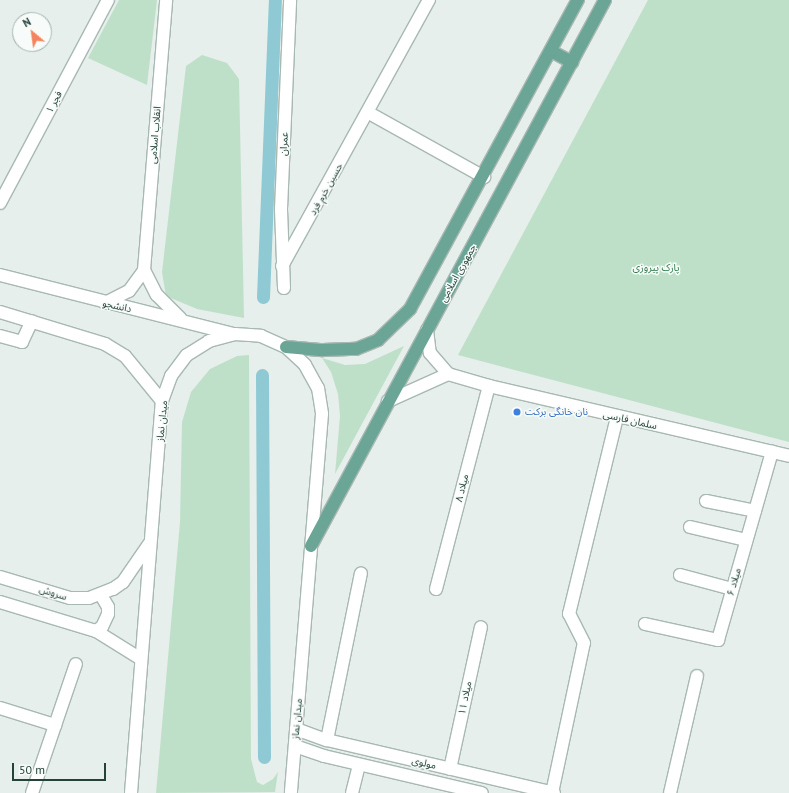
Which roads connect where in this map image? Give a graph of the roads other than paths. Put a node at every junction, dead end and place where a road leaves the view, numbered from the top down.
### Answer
1 (108, 0) edge
2 (166, 0) edge
3 (290, 0) edge
4 (300, 0) edge
5 (430, 0) edge
6 (578, 0) edge
7 (605, 0) edge
8 (290, 19) junction
9 (551, 51) junction
10 (572, 62) junction
11 (369, 113) junction
12 (484, 177) junction
13 (0, 203) edge
14 (282, 266) junction
15 (144, 270) junction
16 (0, 275) edge
17 (284, 288) dead end
18 (104, 303) junction
19 (0, 312) edge
20 (181, 320) junction
21 (32, 321) junction
22 (427, 330) junction
23 (235, 334) junction
24 (0, 336) edge
25 (286, 347) junction
26 (448, 374) junction
27 (489, 386) junction
28 (162, 401) junction
29 (388, 401) junction
30 (617, 417) junction
31 (772, 452) junction
32 (789, 456) edge
33 (706, 501) dead end
34 (755, 511) junction
35 (690, 527) dead end
36 (151, 539) junction
37 (746, 540) junction
38 (311, 546) junction
39 (360, 574) dead end
40 (680, 575) dead end
41 (0, 577) edge
42 (436, 589) dead end
43 (732, 589) junction
44 (101, 595) junction
45 (0, 602) edge
46 (645, 624) dead end
47 (481, 628) dead end
48 (96, 631) junction
49 (141, 659) junction
50 (76, 664) dead end
51 (697, 676) dead end
52 (0, 708) edge
53 (56, 725) junction
54 (296, 729) junction
55 (327, 740) junction
56 (295, 746) junction
57 (324, 756) junction
58 (359, 764) junction
59 (450, 769) junction
60 (450, 789) edge
61 (130, 791) edge
62 (32, 793) edge
63 (291, 793) edge
64 (352, 793) edge
65 (482, 793) edge
66 (553, 793) edge
67 (670, 793) edge

1 - 13 street, فجر ۱
2 - 15 street, انقلاب اسلامی
3 - 8 street, عمران
4 - 8 street
5 - 11 street, حسین خرم فرد
6 - 9 main road
7 - 10 main road, جمهوری اسلامی
8 - 14 street, عمران
9 - 10 main road
9 - 12 main road
10 - 22 main road, جمهوری اسلامی
11 - 12 street
11 - 14 street, حسین خرم فرد
12 - 25 main road
14 - 17 street, عمران
15 - 18 street
15 - 20 street
16 - 18 street, دانشجو
18 - 20 street, دانشجو
19 - 21 street
20 - 23 street, دانشجو
21 - 24 street
21 - 28 street
22 - 26 street
22 - 29 main road, جمهوری اسلامی
23 - 25 street, میدان نماز
23 - 28 street, میدان نماز
25 - 38 street, میدان نماز
26 - 27 street, سلمان فارسی
26 - 29 street
27 - 30 street, سلمان فارسی
27 - 42 street, میلاد ۸
28 - 36 street, میدان نماز
29 - 38 main road, جمهوری اسلامی
30 - 31 street, سلمان فارسی
30 - 66 street
31 - 32 street, سلمان فارسی
31 - 34 street, میلاد ۶
33 - 34 street
34 - 37 street, میلاد ۶
35 - 37 street
36 - 44 street, سروش
36 - 49 street, میدان نماز
37 - 43 street, میلاد ۶
38 - 54 street, میدان نماز
39 - 55 street
40 - 43 street
41 - 44 street, سروش
43 - 46 street, میلاد ۶
44 - 48 street
45 - 48 street
47 - 59 street, میلاد ۱۱
48 - 49 street
49 - 61 street, میدان نماز
50 - 53 street
51 - 67 street
52 - 53 street
53 - 62 street
54 - 55 street, مولوی
54 - 56 street, میدان نماز
55 - 57 street
55 - 59 street, مولوی
56 - 57 street, مولوی
56 - 63 street, میدان نماز
57 - 58 street, مولوی
58 - 60 street, مولوی
58 - 64 street
59 - 66 street, مولوی
60 - 65 street, مولوی

